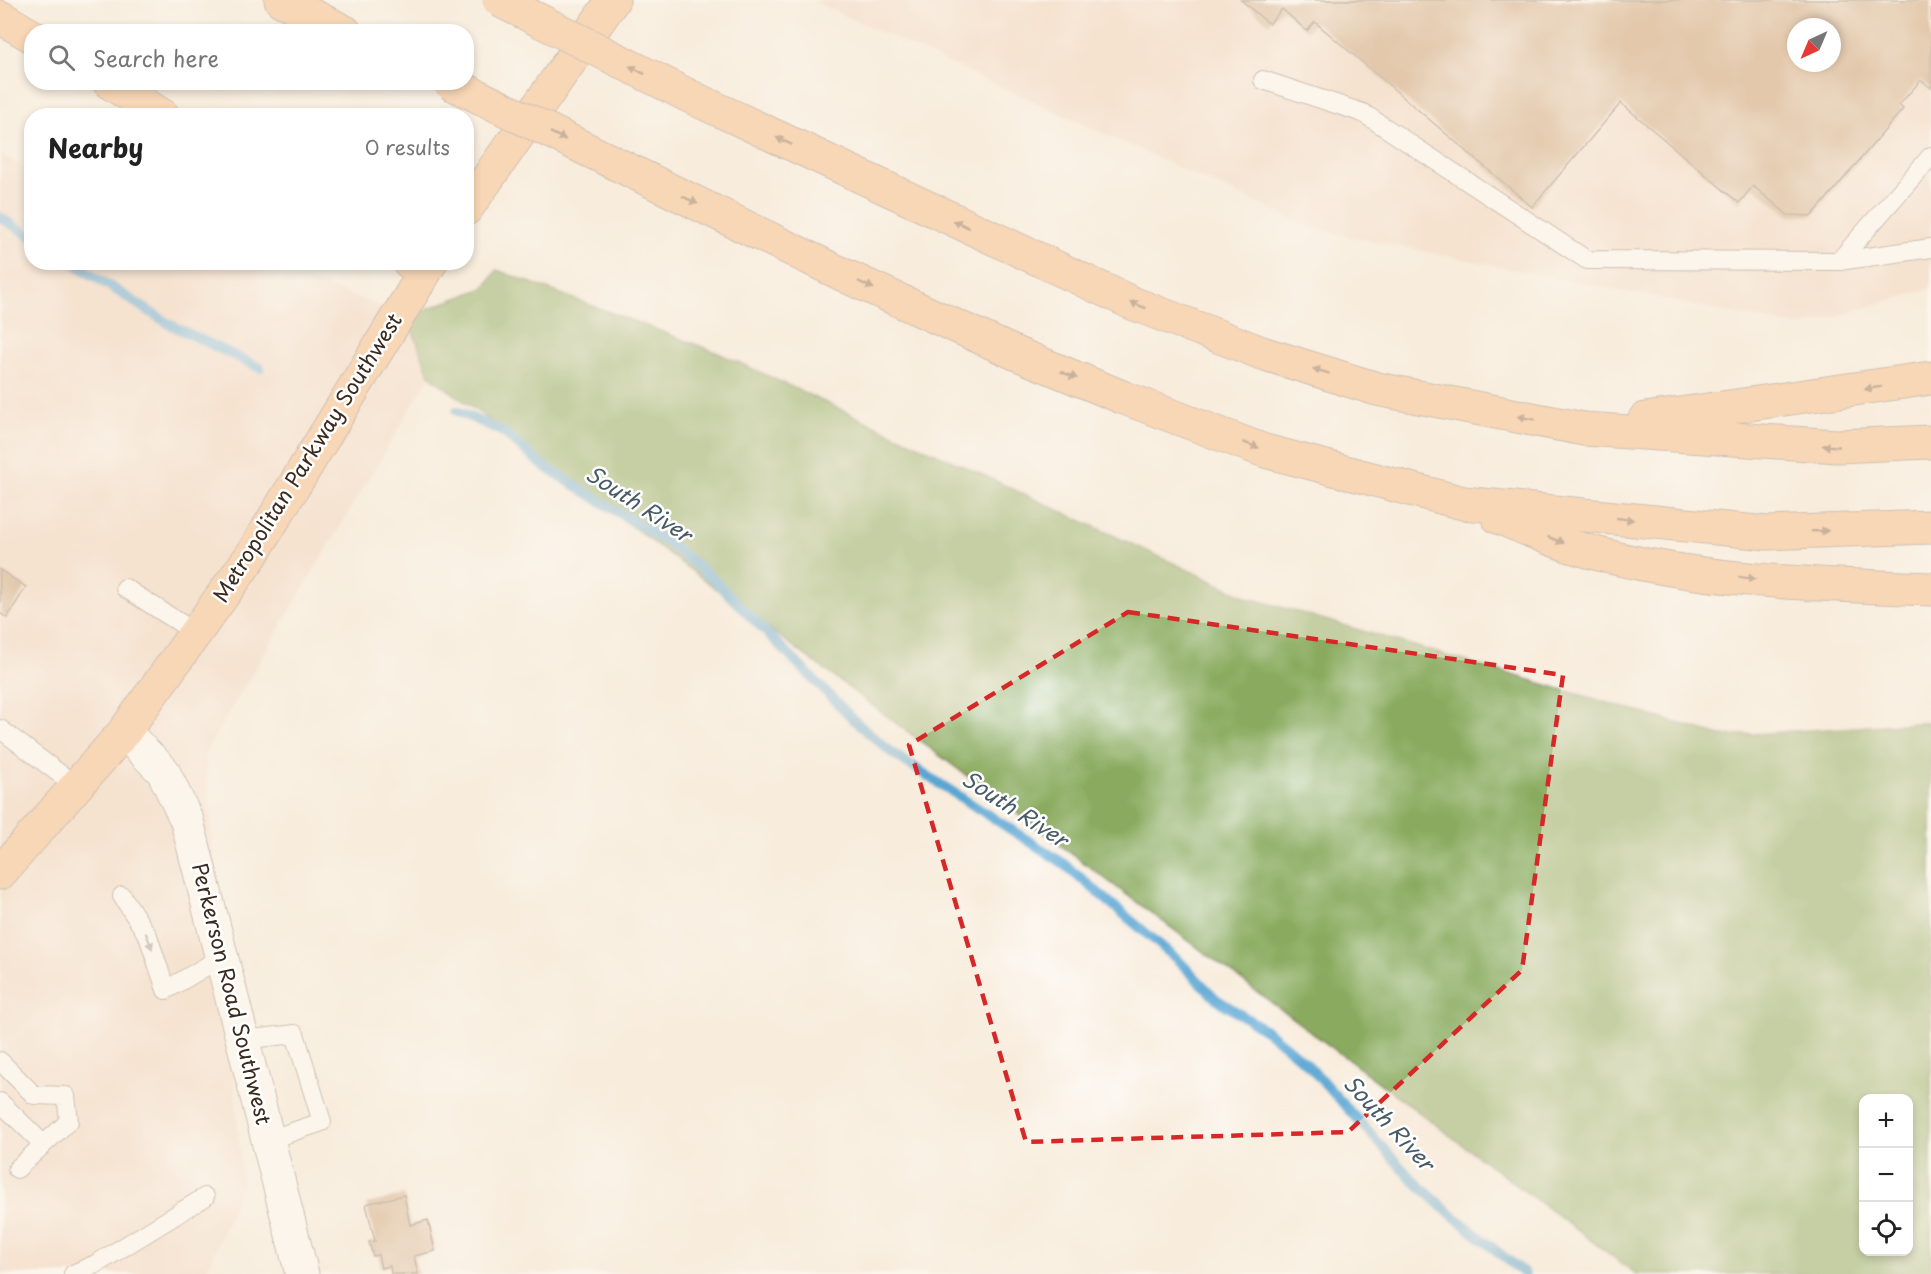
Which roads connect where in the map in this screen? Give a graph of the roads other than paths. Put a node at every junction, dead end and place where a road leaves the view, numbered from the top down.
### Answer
1 (281, 0) edge
2 (499, 0) edge
3 (613, 0) edge
4 (0, 17) edge
5 (329, 24) edge
6 (24, 31) edge
7 (1263, 80) dead end
8 (122, 90) edge
9 (465, 90) edge
10 (150, 108) edge
11 (1931, 156) edge
12 (474, 198) edge
13 (1931, 248) edge
14 (1839, 261) junction
15 (419, 270) edge
16 (1931, 378) edge
17 (1584, 429) junction
18 (1931, 442) edge
19 (1463, 503) junction
20 (1931, 527) edge
21 (124, 588) dead end
22 (1931, 589) edge
23 (196, 633) junction
24 (0, 729) edge
25 (124, 732) junction
26 (76, 786) junction
27 (0, 873) edge
28 (122, 896) dead end
29 (222, 957) junction
30 (243, 1040) junction
31 (0, 1061) edge
32 (0, 1102) edge
33 (268, 1140) junction
34 (43, 1144) junction
35 (17, 1169) dead end
36 (205, 1197) dead end
37 (73, 1274) edge
38 (302, 1274) edge

1 - 5 main road
17 -> 2 main road, bridge
3 - 12 main road
4 - 6 main road
7 - 14 lane
8 - 10 main road
9 -> 19 main road, bridge
11 - 14 lane
13 - 14 lane
15 - 23 main road, Metropolitan Parkway Southwest
16 -> 17 main road
18 -> 17 main road
19 -> 20 main road
19 -> 22 main road
21 - 23 lane
23 - 25 main road, Metropolitan Parkway Southwest
24 - 26 lane
25 - 26 main road, Metropolitan Parkway Southwest
25 - 29 street, Perkerson Road Southwest
26 - 27 main road, Metropolitan Parkway Southwest
28 -> 29 lane
29 - 30 street, Perkerson Road Southwest
30 - 33 street, Perkerson Road Southwest
30 - 33 lane
31 - 34 lane
32 - 34 lane
33 - 38 street, Perkerson Road Southwest
34 - 35 lane
36 - 37 lane

